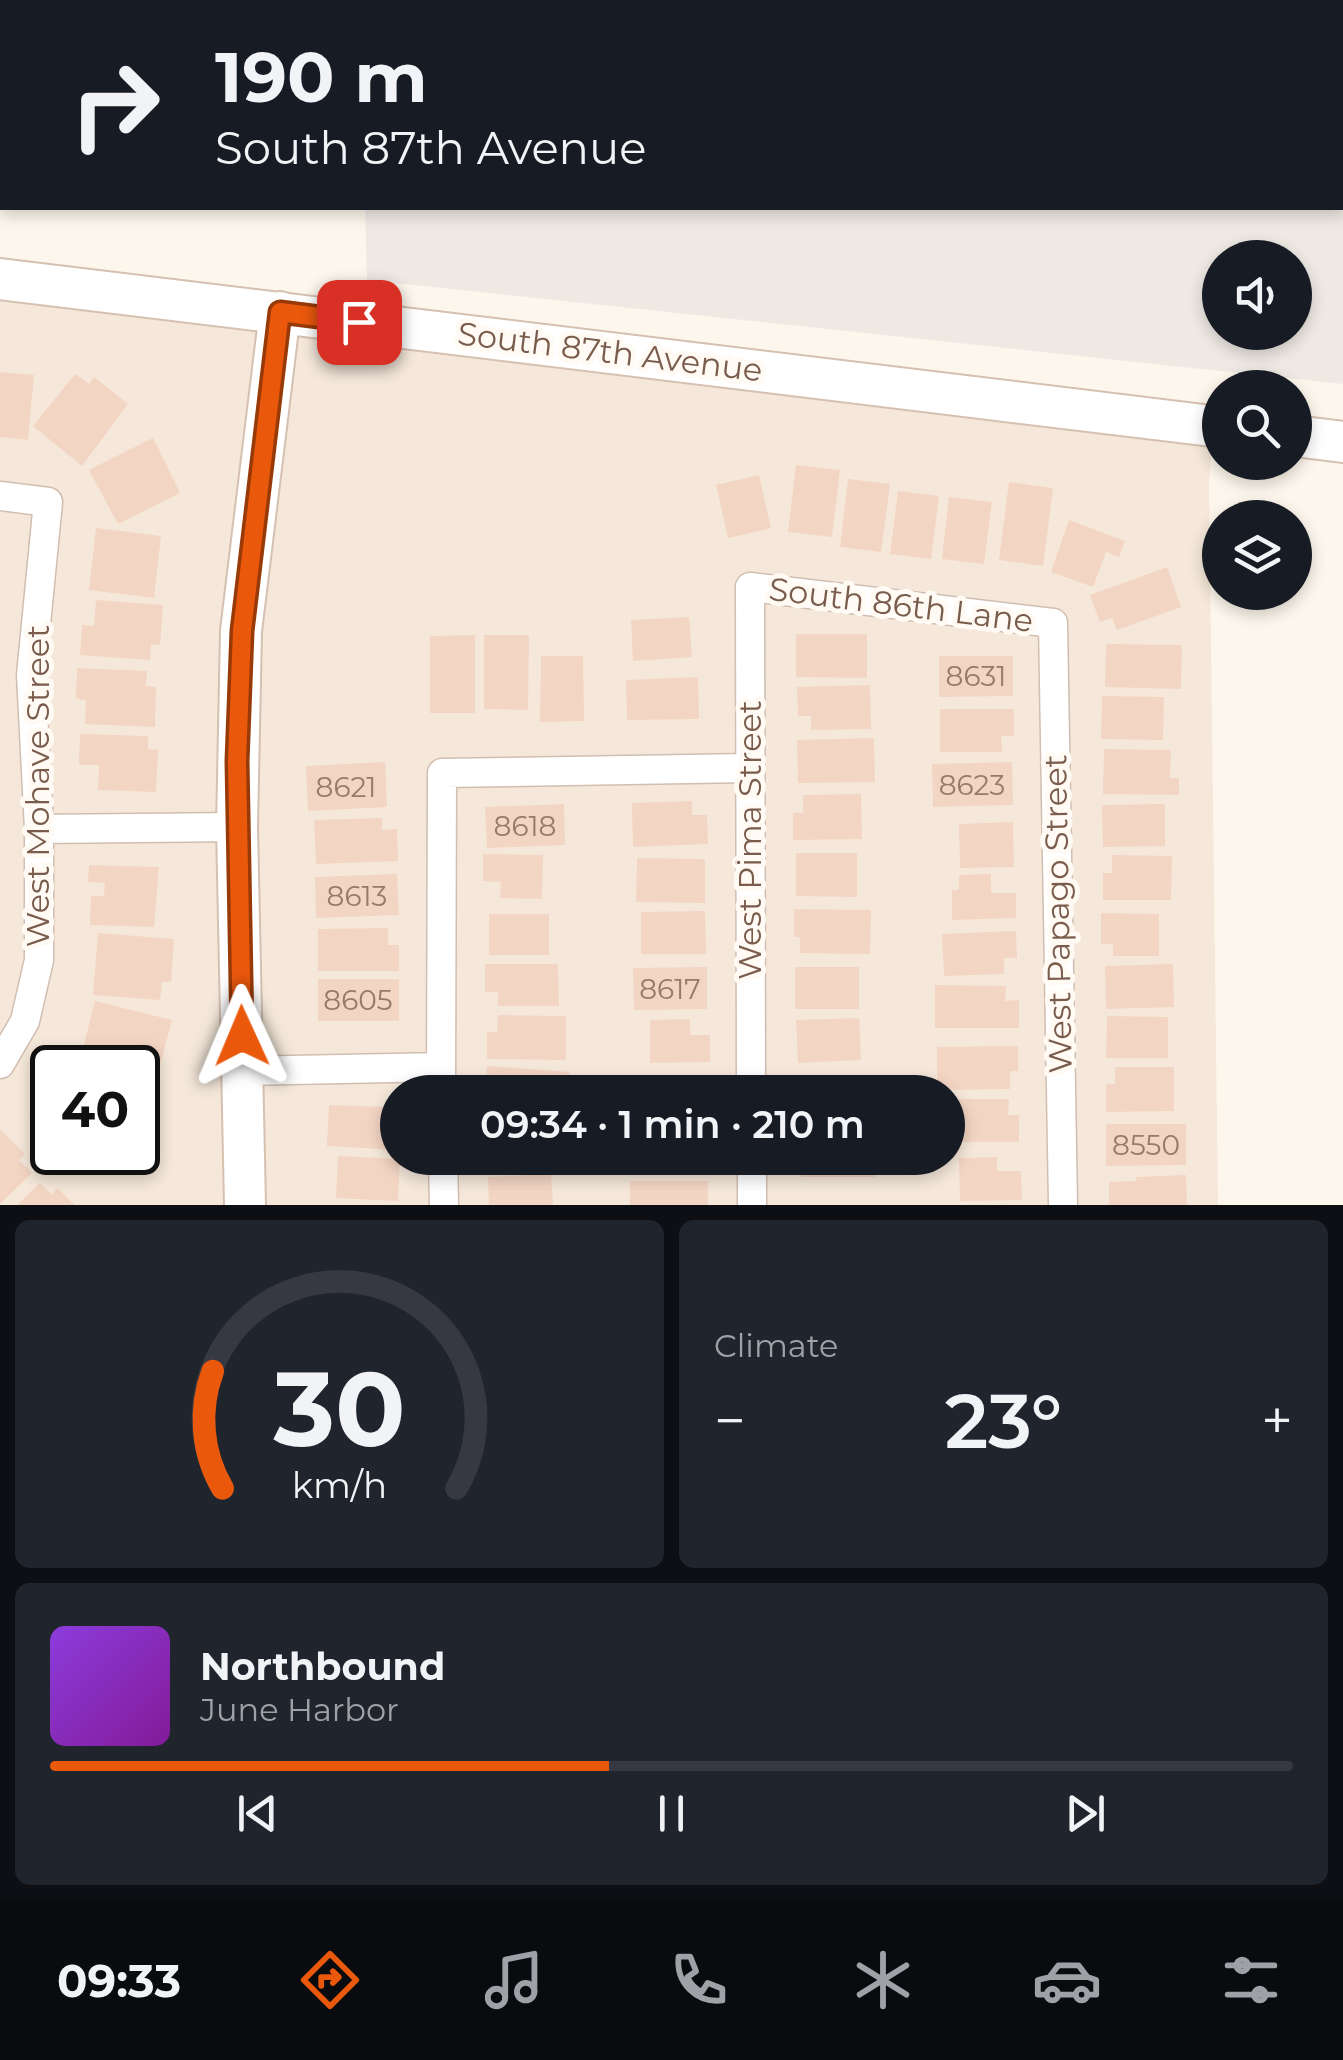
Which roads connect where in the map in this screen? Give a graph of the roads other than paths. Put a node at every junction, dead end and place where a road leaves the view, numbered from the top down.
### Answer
1 (0, 278) edge
2 (280, 312) junction
3 (1202, 425) edge
4 (1312, 438) edge
5 (1343, 442) edge
6 (0, 496) edge
7 (750, 587) joint
8 (1053, 623) joint
9 (749, 768) junction
10 (237, 827) junction
11 (39, 829) junction
12 (0, 1064) edge
13 (242, 1071) junction
14 (441, 1075) edge
15 (751, 1075) edge
16 (380, 1077) edge
17 (443, 1175) edge
18 (752, 1175) edge
19 (244, 1205) edge
20 (444, 1205) edge
21 (752, 1205) edge
22 (1063, 1205) edge

1 - 2 street, South 87th Avenue
2 - 3 street, South 87th Avenue
2 - 10 street
4 - 5 street
6 - 11 street, West Mohave Street
7 - 8 street, South 86th Lane
7 - 9 street, West Pima Street
8 - 22 street, West Papago Street
9 - 14 street
9 - 15 street, West Pima Street
10 - 11 street
10 - 13 street
11 - 12 street, West Mohave Street
13 - 16 street
13 - 19 street
17 - 20 street
18 - 21 street

